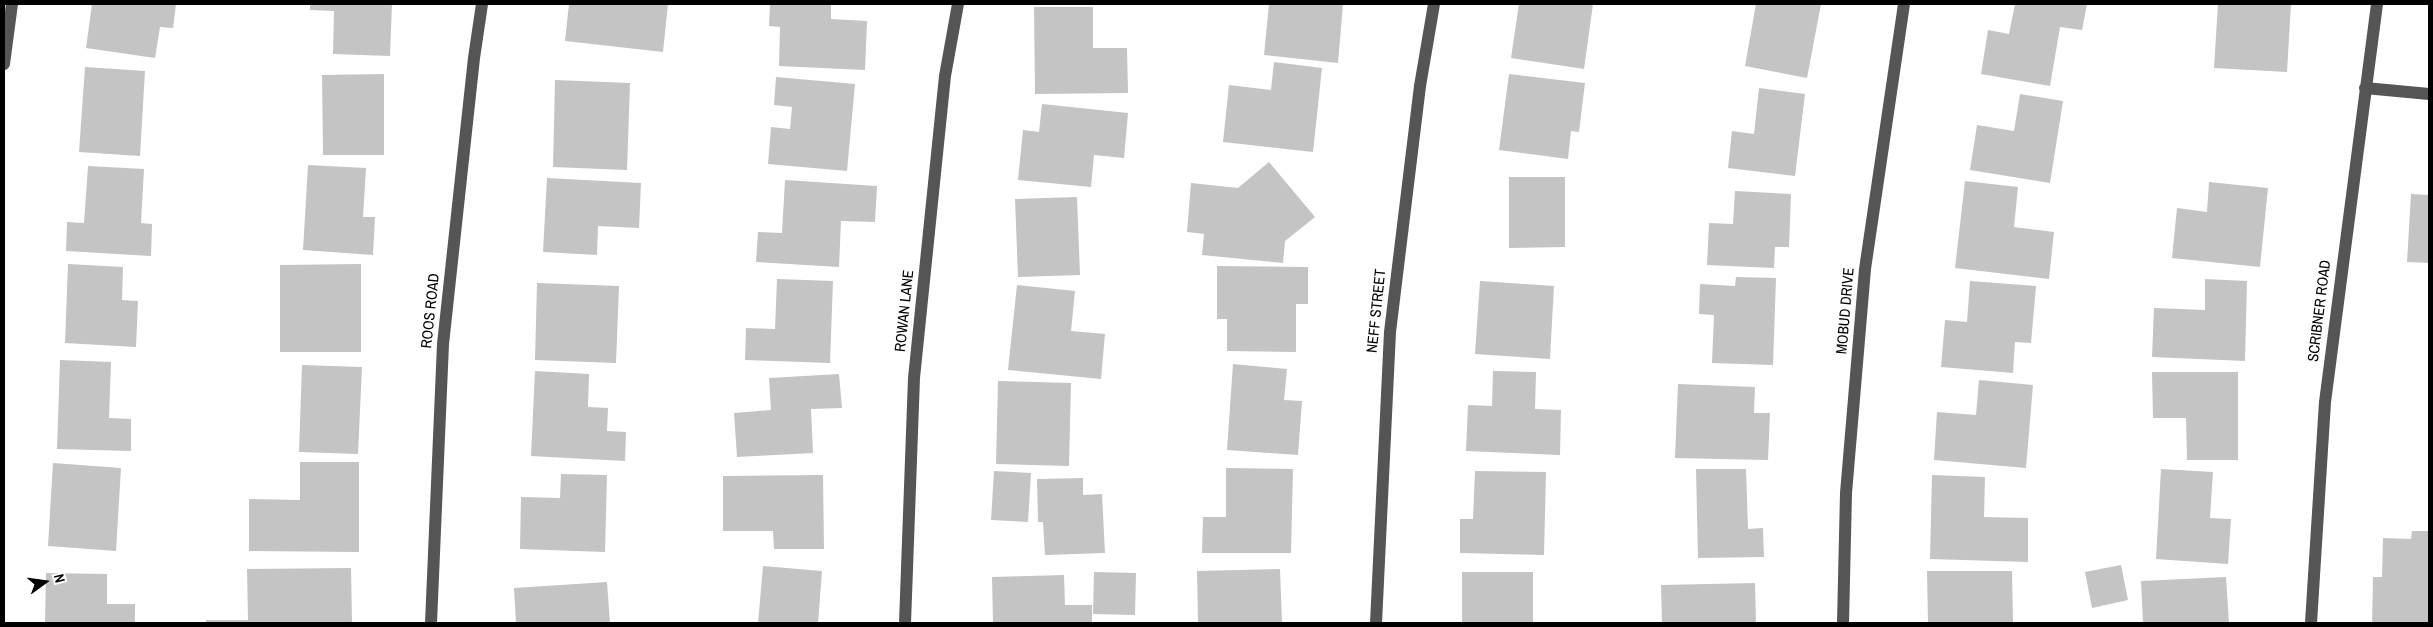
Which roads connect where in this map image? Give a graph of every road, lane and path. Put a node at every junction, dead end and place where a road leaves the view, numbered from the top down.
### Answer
1 (12, 4) edge
2 (482, 4) edge
3 (958, 4) edge
4 (1434, 4) edge
5 (1904, 4) edge
6 (2377, 4) edge
7 (4, 64) edge
8 (2365, 88) junction
9 (2429, 94) edge
10 (431, 623) edge
11 (905, 623) edge
12 (1376, 623) edge
13 (1843, 623) edge
14 (2311, 623) edge

1 - 7 street
2 - 10 street, ROOS ROAD
3 - 11 street, ROWAN LANE
4 - 12 street, NEFF STREET
5 - 13 street, MOBUD DRIVE
6 - 8 street, SCRIBNER ROAD
8 - 9 street
8 - 14 street, SCRIBNER ROAD

